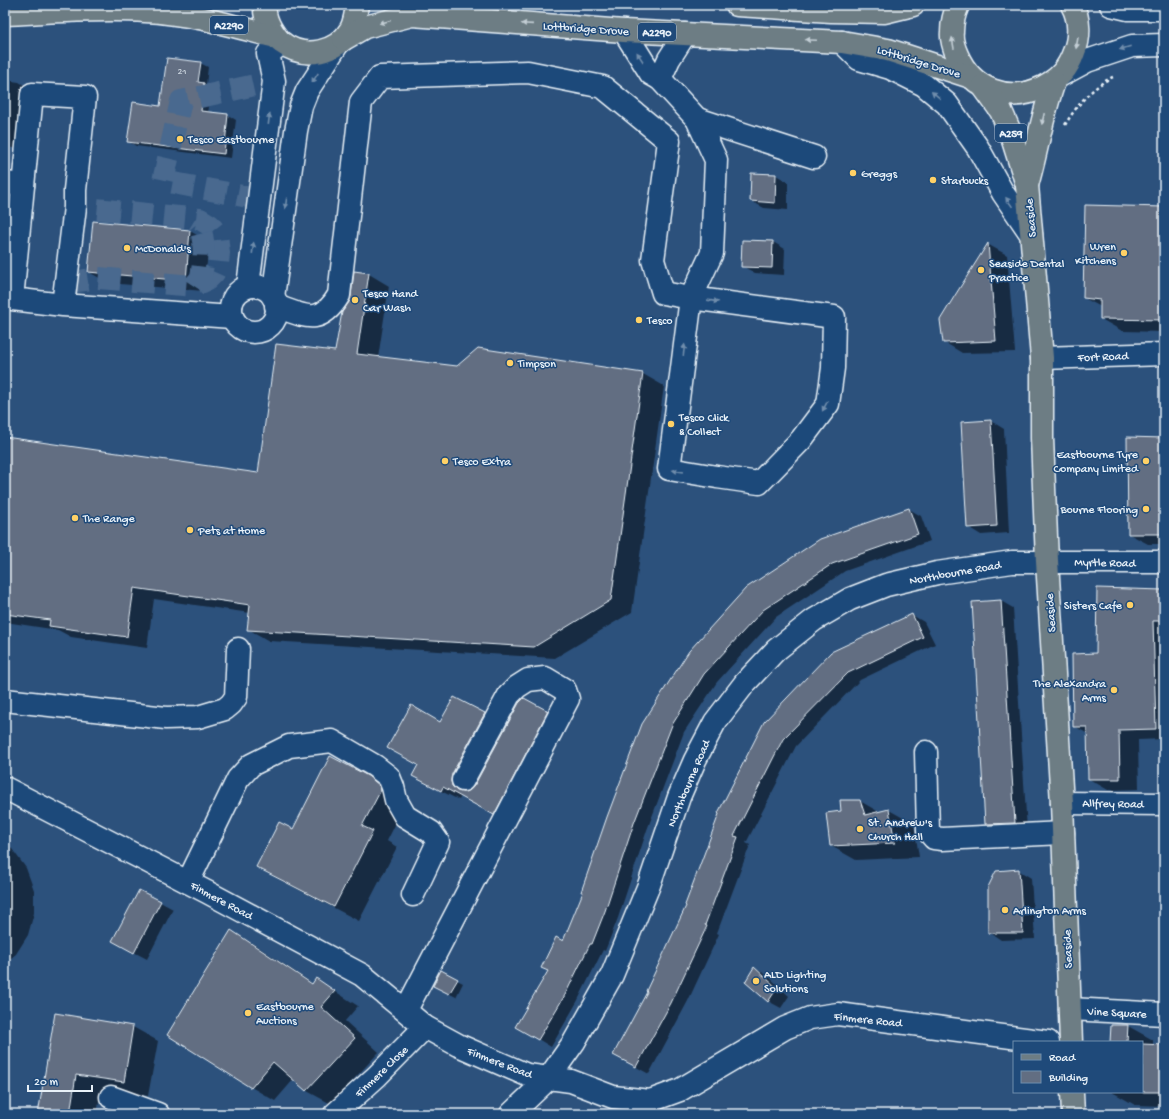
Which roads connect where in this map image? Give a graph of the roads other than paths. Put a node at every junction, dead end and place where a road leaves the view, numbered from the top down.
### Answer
1 (265, 5) edge
2 (357, 5) edge
3 (737, 5) edge
4 (913, 5) edge
5 (958, 5) edge
6 (1072, 5) edge
7 (1111, 5) edge
8 (1164, 9) edge
9 (5, 14) edge
10 (624, 31) junction
11 (685, 34) junction
12 (279, 40) junction
13 (340, 42) junction
14 (842, 42) junction
15 (1164, 45) edge
16 (660, 79) junction
17 (1058, 79) junction
18 (977, 81) junction
19 (697, 119) junction
20 (814, 157) dead end
21 (14, 184) edge
22 (1027, 185) junction
23 (1031, 234) junction
24 (248, 286) junction
25 (691, 298) junction
26 (275, 302) junction
27 (63, 305) junction
28 (232, 317) junction
29 (1164, 354) edge
30 (1042, 358) junction
31 (1047, 561) junction
32 (1164, 562) edge
33 (238, 649) dead end
34 (5, 700) edge
35 (926, 752) dead end
36 (463, 780) dead end
37 (5, 788) edge
38 (1062, 803) junction
39 (1164, 804) edge
40 (1063, 833) junction
41 (188, 882) junction
42 (413, 895) dead end
43 (1070, 1009) junction
44 (406, 1010) junction
45 (1164, 1014) edge
46 (426, 1027) junction
47 (1040, 1041) edge
48 (1071, 1041) edge
49 (548, 1079) junction
50 (1072, 1093) edge
51 (111, 1097) dead end
52 (158, 1114) edge
53 (335, 1114) edge
54 (511, 1114) edge
55 (1073, 1114) edge

1 - 12 main road
2 - 13 main road
3 - 4 main road
18 -> 5 main road, Seaside
6 -> 17 main road, Seaside
7 - 8 street
9 - 12 main road, A2290
10 - 11 main road, Lottbridge Drove / A2290
10 -> 13 main road, Lottbridge Drove / A2290
16 -> 10 street
14 -> 11 main road, Lottbridge Drove / A2290
11 - 16 street
12 - 13 main road, Lottbridge Drove
24 -> 12 street
13 -> 26 street
14 - 18 main road, Lottbridge Drove / A2290
23 -> 14 street
15 -> 17 street
16 - 19 street
17 - 18 main road, Lottbridge Drove
17 -> 22 main road, Seaside / A259
18 - 22 main road, Seaside / A259
19 - 20 street
19 - 25 street
21 - 27 street
21 - 27 street
22 - 23 main road, Seaside / A259
23 - 30 main road, Seaside / A259
24 - 26 street
24 - 28 street
25 -> 25 street
25 - 26 street
26 - 28 street
27 - 28 street
29 - 30 street, Fort Road
30 - 31 main road, Seaside / A259
31 - 32 street, Myrtle Road
31 - 38 main road, Seaside / A259
31 - 49 street, Northbourne Road
33 - 34 street
35 - 40 street
36 - 44 street
37 - 41 street, Finmere Road
38 - 39 street, Allfrey Road
38 - 40 main road, Seaside / A259
40 - 43 main road, Seaside / A259
41 - 42 street
41 - 44 street, Finmere Road
43 - 45 street, Vine Square
43 - 48 main road, Seaside / A259
44 - 46 street, Finmere Road
46 - 49 street, Finmere Road
46 - 53 street, Finmere Close
47 - 49 street, Finmere Road
49 - 54 street, Northbourne Road
50 - 55 main road
51 - 52 street

